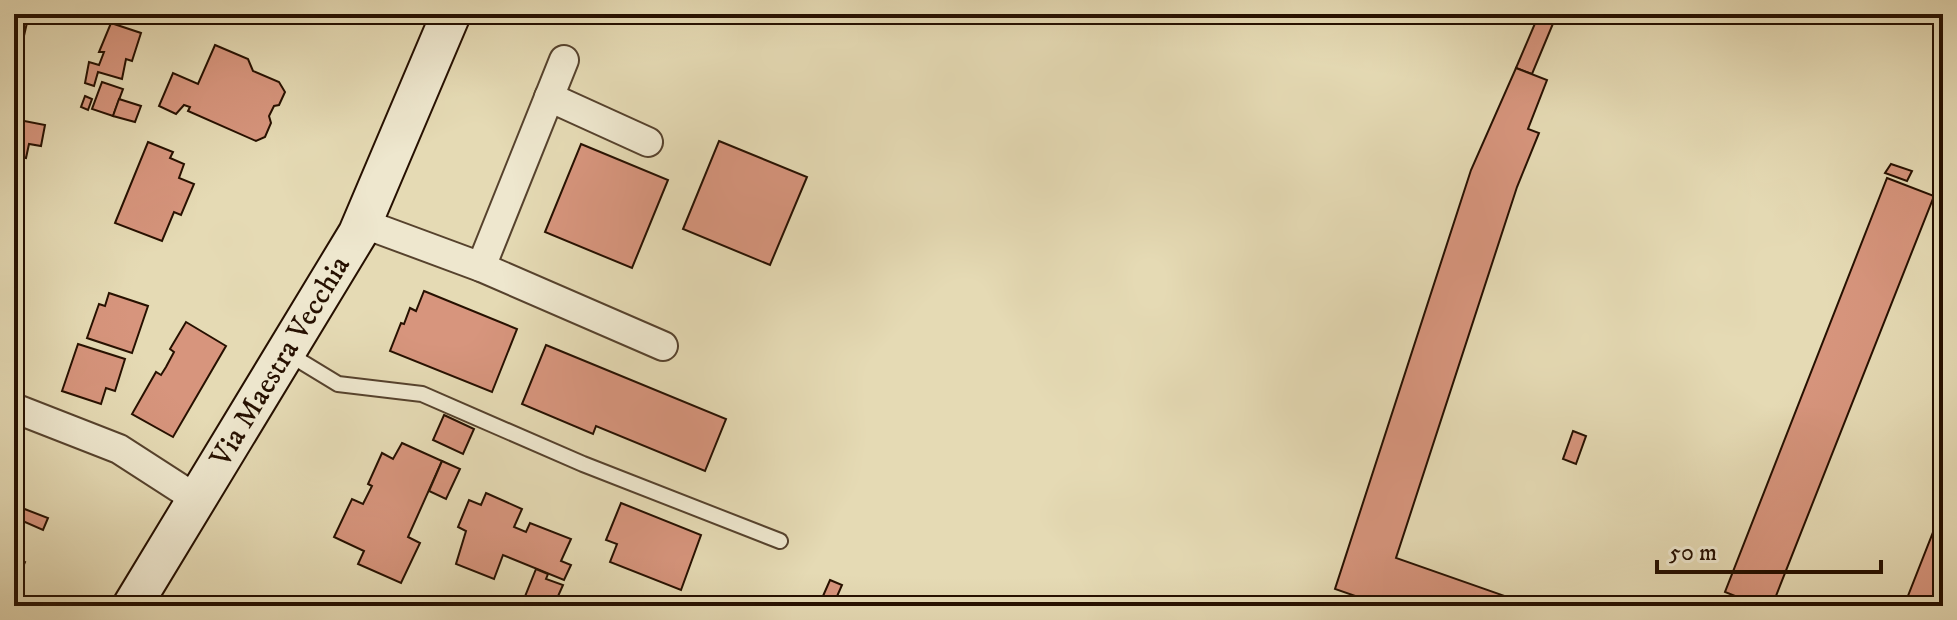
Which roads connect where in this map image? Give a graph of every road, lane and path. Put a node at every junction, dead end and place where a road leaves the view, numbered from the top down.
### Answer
1 (451, 14) edge
2 (564, 60) dead end
3 (549, 97) junction
4 (648, 142) dead end
5 (362, 223) junction
6 (481, 267) junction
7 (663, 346) dead end
8 (287, 353) junction
9 (14, 408) edge
10 (198, 500) junction
11 (780, 541) dead end
12 (132, 606) edge

1 - 5 main road, Via Maestra Vecchia
2 - 3 street
3 - 4 street
3 - 6 street
5 - 6 street, Via Maestra Vecchia
5 - 8 main road, Via Maestra Vecchia
6 - 7 street, Via Maestra Vecchia
8 - 10 main road, Via Maestra Vecchia
8 - 11 lane
9 - 10 street, Via Maestra Vecchia
10 - 12 main road, Via Maestra Vecchia

